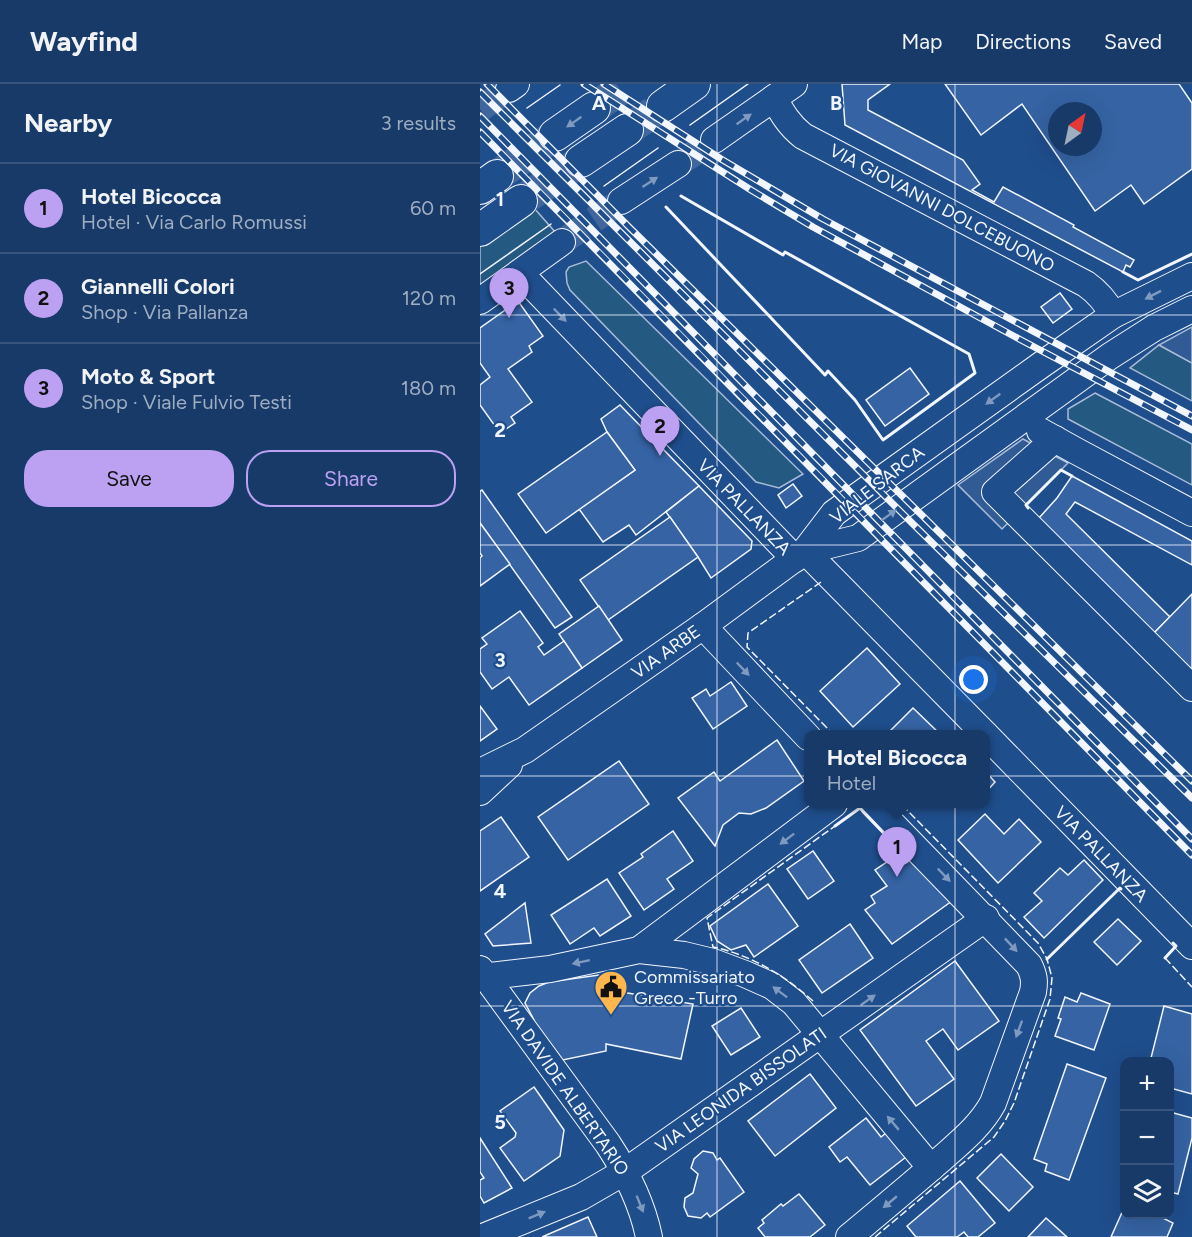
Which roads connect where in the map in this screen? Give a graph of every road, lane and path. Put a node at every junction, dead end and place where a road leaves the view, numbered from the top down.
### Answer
1 (694, 84) edge
2 (784, 91) edge
3 (663, 106) tunnel mouth
4 (594, 108) tunnel mouth
5 (627, 130) tunnel mouth
6 (555, 135) tunnel mouth
7 (714, 140) tunnel mouth
8 (581, 161) tunnel mouth
9 (678, 164) tunnel mouth
10 (521, 201) tunnel mouth
11 (621, 201) tunnel mouth
12 (480, 230) edge
13 (562, 242) tunnel mouth
14 (520, 273) junction
15 (1192, 276) edge
16 (480, 301) edge
17 (1192, 309) edge
18 (1113, 315) junction
19 (1024, 417) junction
20 (1054, 439) junction
21 (1192, 513) edge
22 (800, 555) junction
23 (703, 626) junction
24 (1192, 688) edge
25 (980, 730) edge
26 (804, 733) edge
27 (990, 740) edge
28 (525, 750) junction
29 (480, 772) edge
30 (480, 792) edge
31 (829, 808) edge
32 (877, 808) edge
33 (986, 918) junction
34 (1192, 946) edge
35 (639, 950) junction
36 (482, 974) edge
37 (820, 1035) junction
38 (931, 1168) junction
39 (626, 1171) junction
40 (483, 1237) edge
41 (649, 1237) edge
42 (849, 1237) edge

1 - 3 main road
7 -> 2 street
2 - 18 street, VIA GIOVANNI DOLCEBUONO
4 -> 6 main road
5 - 8 main road
11 -> 9 street
10 - 12 main road
13 - 14 street
14 - 16 street
14 -> 22 street, VIA PALLANZA
15 -> 18 street, VIALE SARCA
17 - 19 street, VIALE SARCA
18 -> 22 street, VIALE SARCA
19 - 20 street
22 -> 19 street, VIALE SARCA
20 - 21 street
20 - 24 street
22 - 23 street, VIA ARBE
22 - 25 street, VIA PALLANZA
23 -> 26 street
23 - 28 street, VIA ARBE
27 - 34 street, VIA PALLANZA
28 - 29 street, VIA ARBE
28 - 30 street, VIA ARBE
31 -> 35 street
32 -> 33 street
37 -> 33 street, VIA LEONIDA BISSOLATI
33 -> 38 street
35 -> 36 street
37 -> 35 street
36 - 39 street, VIA DAVIDE ALBERTARIO
38 -> 37 street
37 - 39 street, VIA LEONIDA BISSOLATI
38 -> 42 street
40 -> 39 street, VIA LEONIDA BISSOLATI
39 -> 41 street, VIA DAVIDE ALBERTARIO

